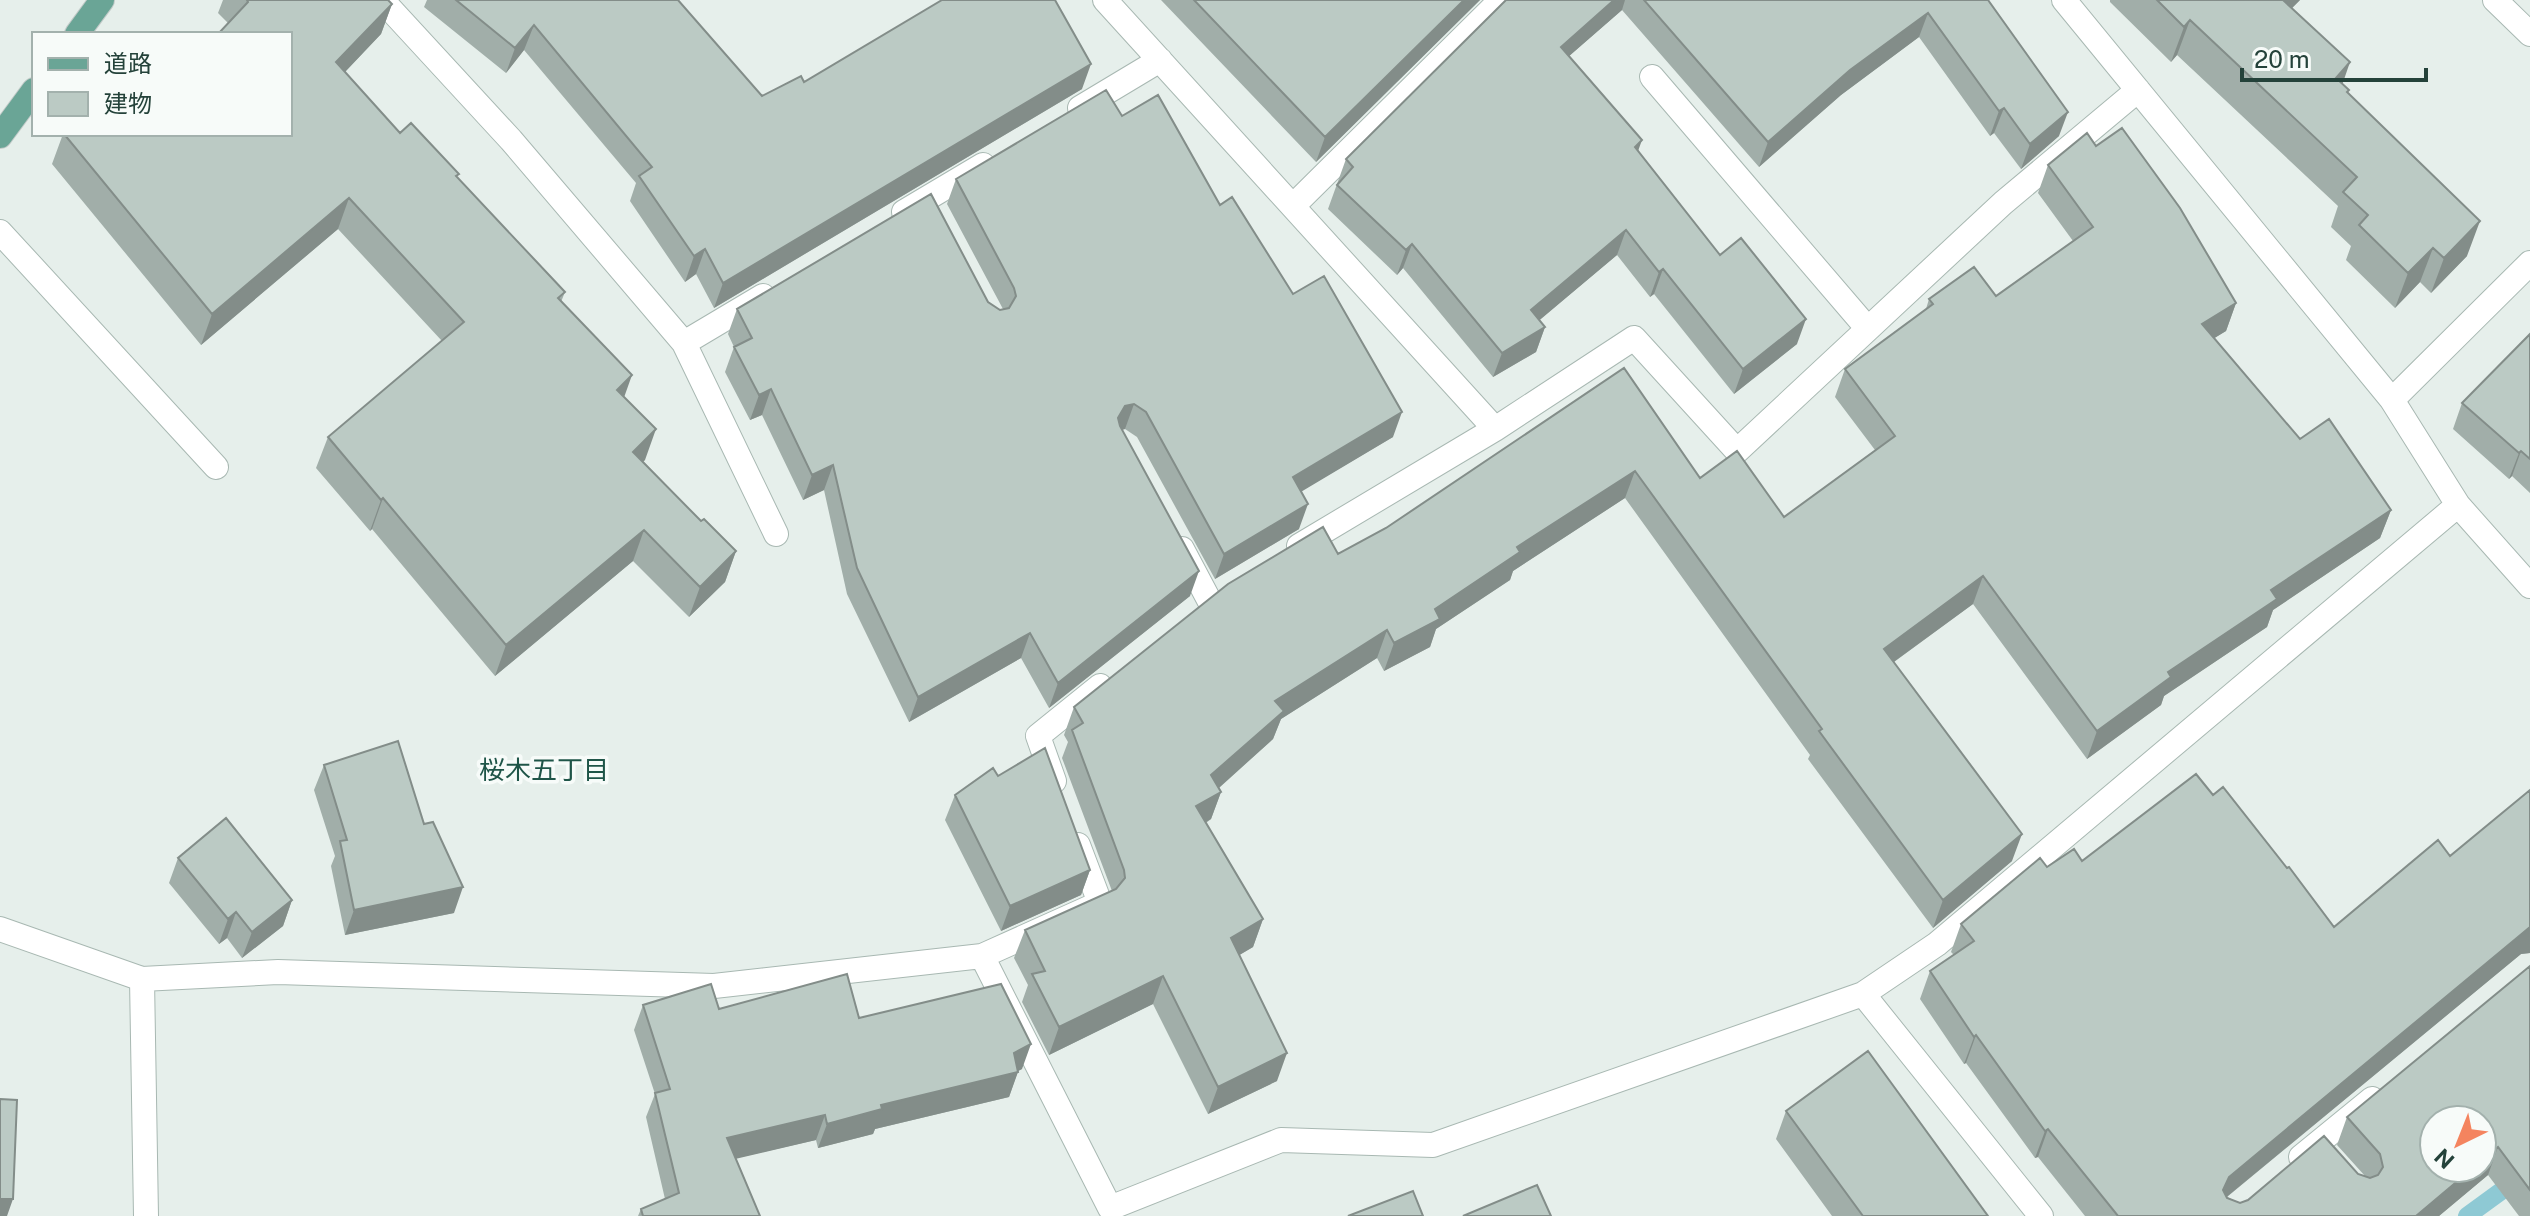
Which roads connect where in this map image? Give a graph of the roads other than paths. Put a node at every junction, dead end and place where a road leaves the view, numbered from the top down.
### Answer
1 (102, 0) edge
2 (382, 0) edge
3 (1105, 0) edge
4 (1501, 0) edge
5 (2064, 0) edge
6 (2495, 0) edge
7 (78, 32) edge
8 (2530, 34) edge
9 (1160, 60) junction
10 (1652, 77) dead end
11 (2138, 90) junction
12 (32, 93) edge
13 (1064, 117) edge
14 (0, 136) edge
15 (1009, 150) edge
16 (927, 198) junction
17 (1293, 206) junction
18 (886, 223) edge
19 (941, 226) edge
20 (0, 232) edge
21 (2530, 263) edge
22 (778, 287) edge
23 (1868, 329) junction
24 (684, 343) junction
25 (2392, 400) junction
26 (1495, 429) junction
27 (216, 467) dead end
28 (2458, 505) junction
29 (776, 534) dead end
30 (1174, 535) edge
31 (1277, 559) edge
32 (2530, 586) edge
33 (1185, 619) edge
34 (1123, 668) edge
35 (0, 929) edge
36 (982, 956) junction
37 (142, 979) junction
38 (1863, 994) junction
39 (2388, 1085) edge
40 (2284, 1171) edge
41 (146, 1216) edge
42 (2041, 1216) edge

1 - 7 main road
2 - 24 street
3 - 9 street
4 - 17 street
5 - 11 street
6 - 8 street
9 - 13 street
9 - 17 street
10 - 23 street
11 - 23 street
11 - 25 street
12 - 14 main road
15 - 16 street
16 - 18 street
16 - 19 street
17 - 26 street
20 - 27 street
21 - 25 street
22 - 24 street
23 - 26 street
24 - 29 street
25 - 28 street
26 - 31 street
28 - 32 street
28 - 38 street
30 - 33 street
34 - 36 street
35 - 37 street
36 - 37 street
36 - 38 street
37 - 41 street
38 - 42 street
39 - 40 street

